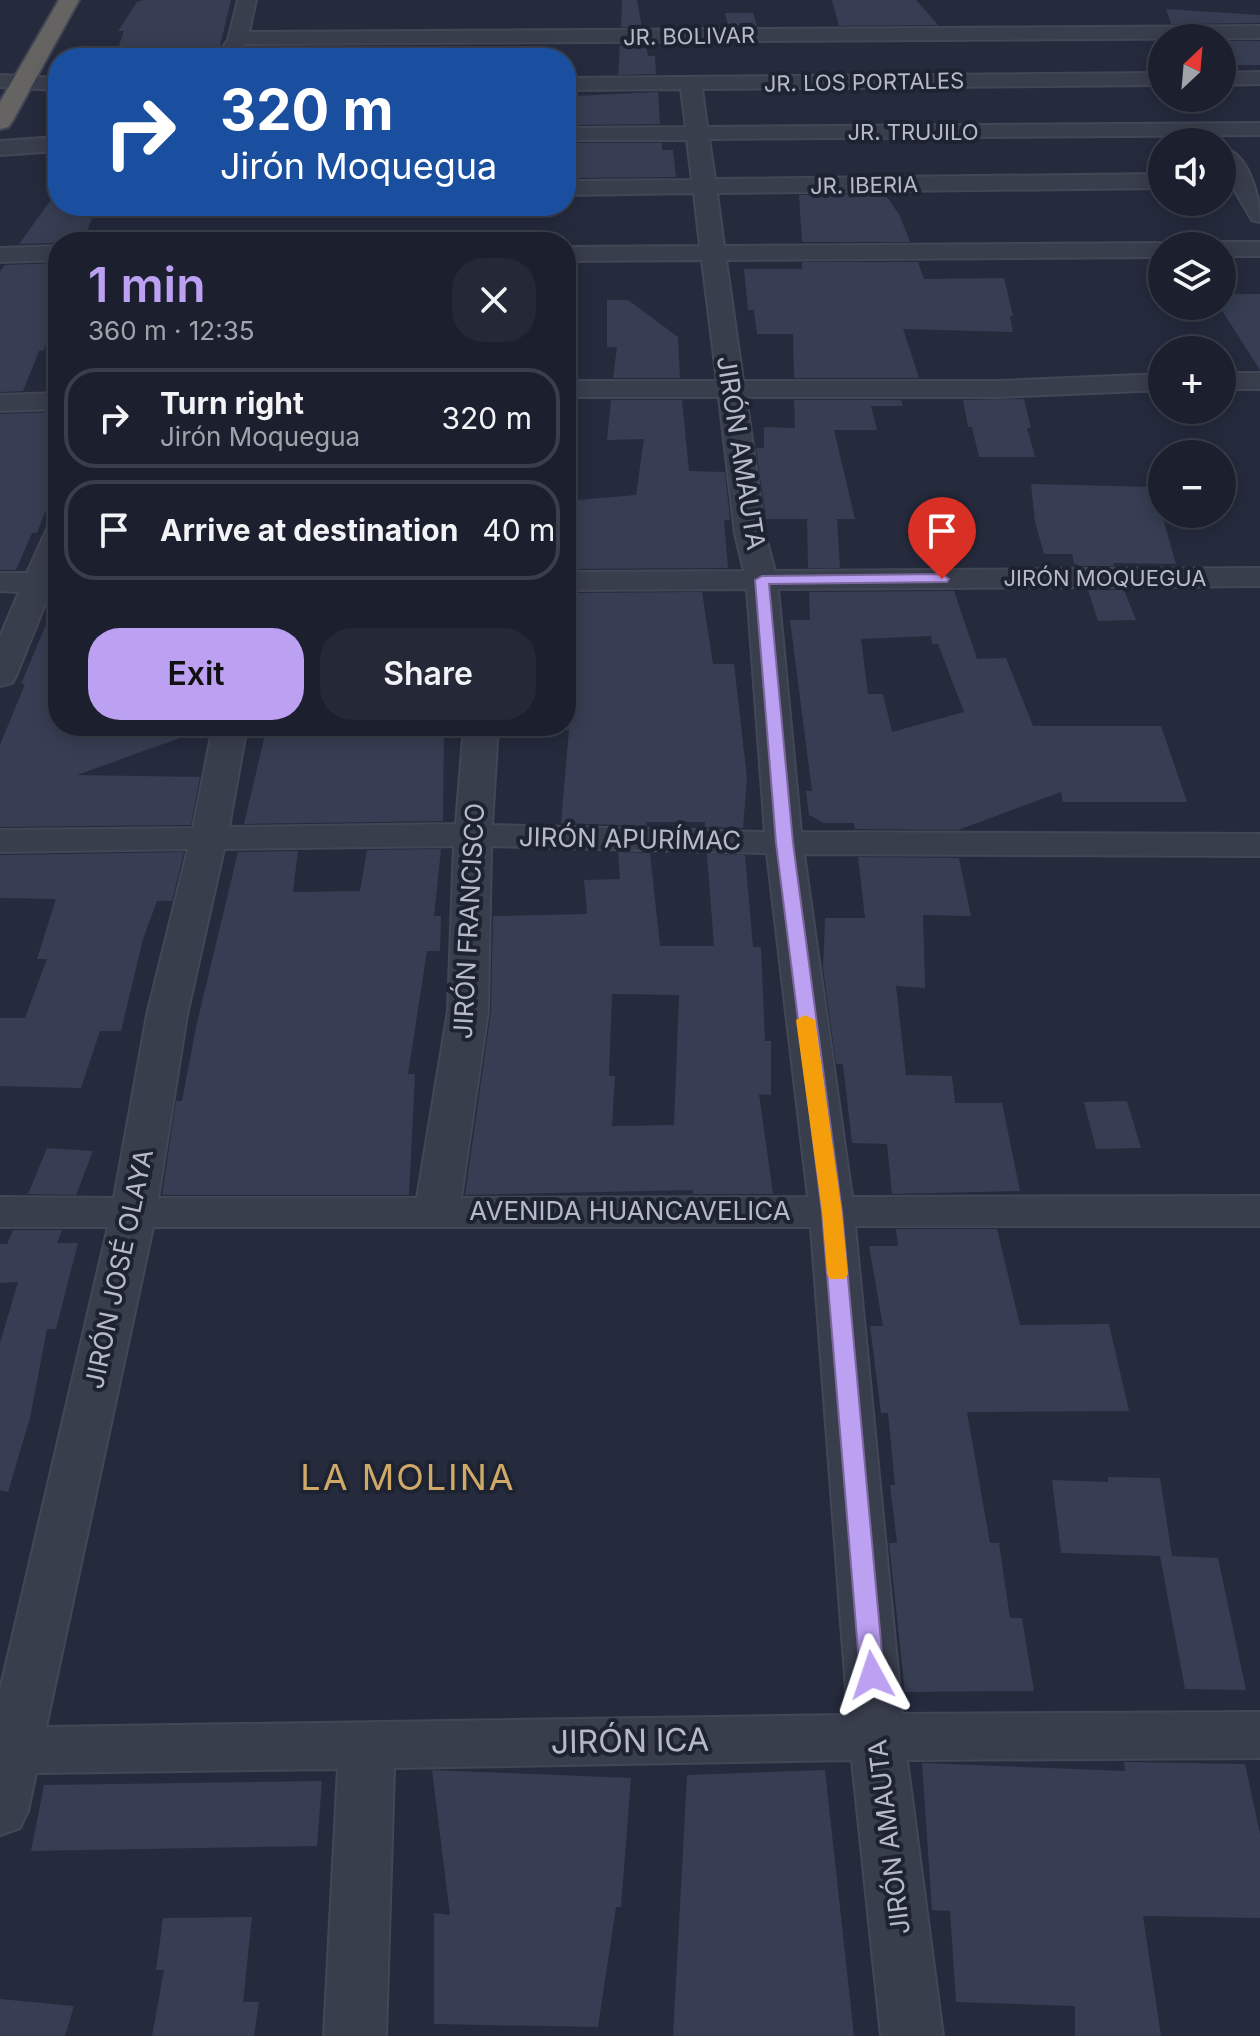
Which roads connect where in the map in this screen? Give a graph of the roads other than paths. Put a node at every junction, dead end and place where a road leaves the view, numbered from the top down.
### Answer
1 (69, 0) edge
2 (247, 0) edge
3 (1136, 25) junction
4 (1260, 32) edge
5 (238, 38) junction
6 (232, 48) edge
7 (1148, 51) edge
8 (1260, 78) edge
9 (1148, 79) edge
10 (1236, 79) edge
11 (0, 81) edge
12 (23, 83) junction
13 (48, 84) edge
14 (576, 84) edge
15 (691, 84) junction
16 (1188, 112) edge
17 (0, 122) edge
18 (1201, 128) edge
19 (1260, 129) edge
20 (1236, 132) edge
21 (700, 133) junction
22 (576, 134) edge
23 (1148, 136) edge
24 (48, 145) edge
25 (0, 148) edge
26 (1241, 180) edge
27 (1148, 181) edge
28 (576, 188) edge
29 (706, 188) junction
30 (1260, 215) edge
31 (1236, 249) edge
32 (1260, 249) edge
33 (1148, 250) edge
34 (48, 253) edge
35 (576, 254) edge
36 (0, 255) edge
37 (713, 255) junction
38 (1236, 381) edge
39 (1260, 381) edge
40 (1148, 383) edge
41 (576, 389) edge
42 (731, 391) junction
43 (48, 401) edge
44 (0, 403) edge
45 (1260, 577) edge
46 (762, 580) junction
47 (576, 581) edge
48 (0, 582) edge
49 (48, 583) edge
50 (0, 676) edge
51 (228, 736) edge
52 (480, 736) edge
53 (473, 835) junction
54 (209, 836) junction
55 (0, 841) edge
56 (784, 843) junction
57 (1260, 845) edge
58 (437, 1211) junction
59 (1260, 1211) edge
60 (0, 1212) edge
61 (832, 1212) junction
62 (133, 1215) junction
63 (1260, 1735) edge
64 (877, 1737) junction
65 (367, 1745) junction
66 (6, 1751) edge
67 (0, 1811) edge
68 (355, 2036) edge
69 (912, 2036) edge

1 - 12 highway
2 - 5 street
3 - 4 street, JR. BOLIVAR
3 - 5 street, JR. BOLIVAR
3 - 7 street
5 - 6 street
8 - 10 street
9 - 15 street, JR. LOS PORTALES
11 - 12 street
12 - 13 street
12 - 17 highway
14 - 15 street, JR. LOS PORTALES
15 - 21 street, JIRÓN AMAUTA
16 - 18 street
19 - 20 street, JR. TRUJILO
21 - 22 street, JR. TRUJILO
21 - 23 street, JR. TRUJILO
21 - 29 street, JIRÓN AMAUTA
24 - 25 street
26 - 30 street
27 - 29 street, JR. IBERIA
28 - 29 street, JR. IBERIA
29 - 37 street, JIRÓN AMAUTA
31 - 32 street
33 - 37 street
34 - 36 street
35 - 37 street
37 - 42 street, JIRÓN AMAUTA
38 - 39 street
40 - 42 street
41 - 42 street
42 - 46 street, JIRÓN AMAUTA
43 - 44 street
45 - 46 street, JIRÓN MOQUEGUA
46 - 47 street, JIRÓN MOQUEGUA
46 - 56 street, JIRÓN AMAUTA
48 - 49 street
49 - 50 street
51 - 54 street, JIRÓN JOSÉ OLAYA
52 - 53 street, JIRÓN FRANCISCO
53 - 54 street, JIRÓN APURÍMAC
53 - 56 street, JIRÓN APURÍMAC
53 - 58 street, JIRÓN FRANCISCO
54 - 55 street, JIRÓN APURÍMAC
54 - 62 street, JIRÓN JOSÉ OLAYA
56 - 57 street, JIRÓN APURÍMAC
56 - 61 street, JIRÓN AMAUTA
58 - 61 street, AVENIDA HUANCAVELICA
58 - 62 street, AVENIDA HUANCAVELICA
59 - 61 street, AVENIDA HUANCAVELICA
60 - 62 street, AVENIDA HUANCAVELICA
61 - 64 street, JIRÓN AMAUTA
62 - 66 street, JIRÓN JOSÉ OLAYA
63 - 64 street, JIRÓN ICA
64 - 65 street, JIRÓN ICA
64 - 69 street, JIRÓN AMAUTA
65 - 66 street, JIRÓN ICA
65 - 68 street
66 - 67 street, JIRÓN JOSÉ OLAYA

